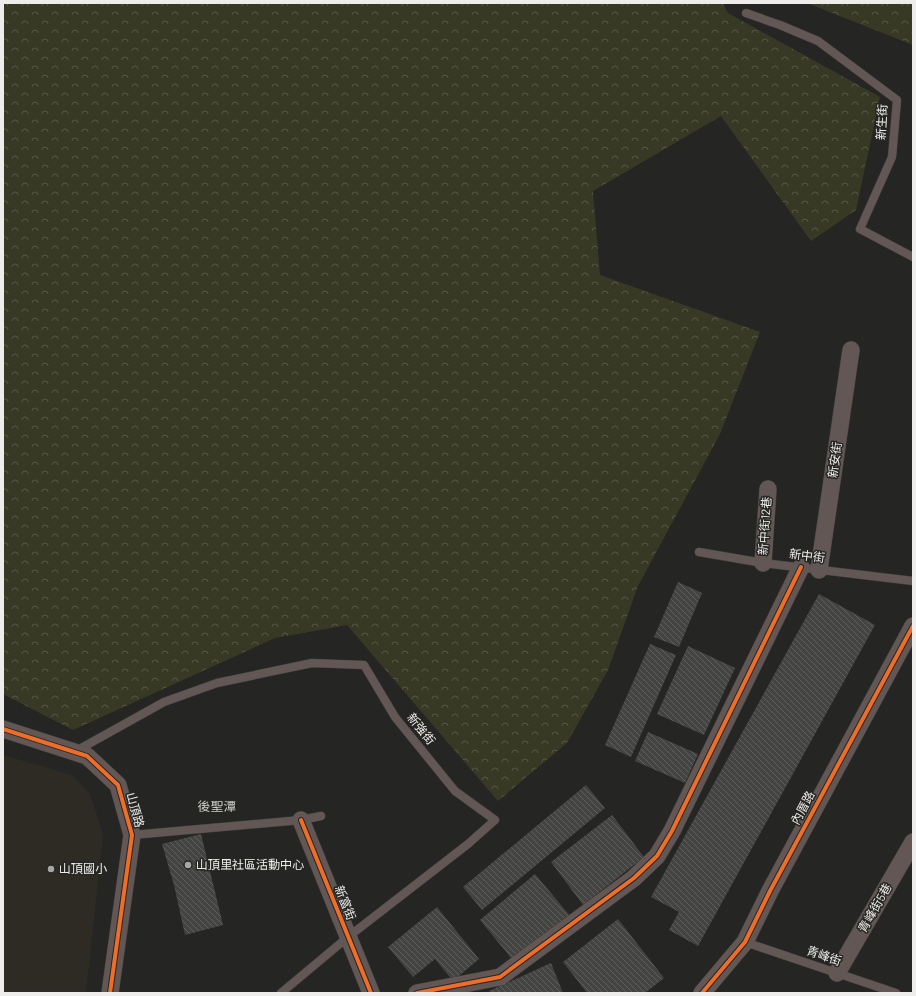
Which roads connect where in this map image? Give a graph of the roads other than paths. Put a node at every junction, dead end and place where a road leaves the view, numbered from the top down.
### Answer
1 (746, 13) dead end
2 (913, 257) edge
3 (851, 350) dead end
4 (768, 489) dead end
5 (699, 552) dead end
6 (763, 563) junction
7 (801, 567) junction
8 (819, 570) junction
9 (913, 581) edge
10 (913, 626) edge
11 (3, 730) edge
12 (74, 752) junction
13 (321, 816) dead end
14 (301, 820) junction
15 (132, 835) junction
16 (913, 842) edge
17 (348, 937) junction
18 (744, 942) junction
19 (837, 973) junction
20 (110, 993) edge
21 (281, 993) edge
22 (371, 993) edge
23 (417, 993) edge
24 (702, 993) edge
25 (896, 993) edge

1 - 2 lane, 新生街
3 - 8 street, 新安街
4 - 6 street, 新中街12巷
5 - 6 lane, 新中街
6 - 7 lane, 新中街
7 - 8 lane, 新中街
7 - 23 street
8 - 9 lane, 新中街
10 - 18 street, 內厝路
11 - 12 street, 山頂路
12 - 15 street, 山頂路
12 - 17 lane, 新強街
13 - 14 lane
14 - 15 lane
14 - 17 street, 新富街
15 - 20 street, 山頂路
16 - 19 street, 青峰街5巷
17 - 21 lane, 新強街
17 - 22 street, 新富街
18 - 19 lane, 青峰街
18 - 24 street, 內厝路
19 - 25 lane, 青峰街

